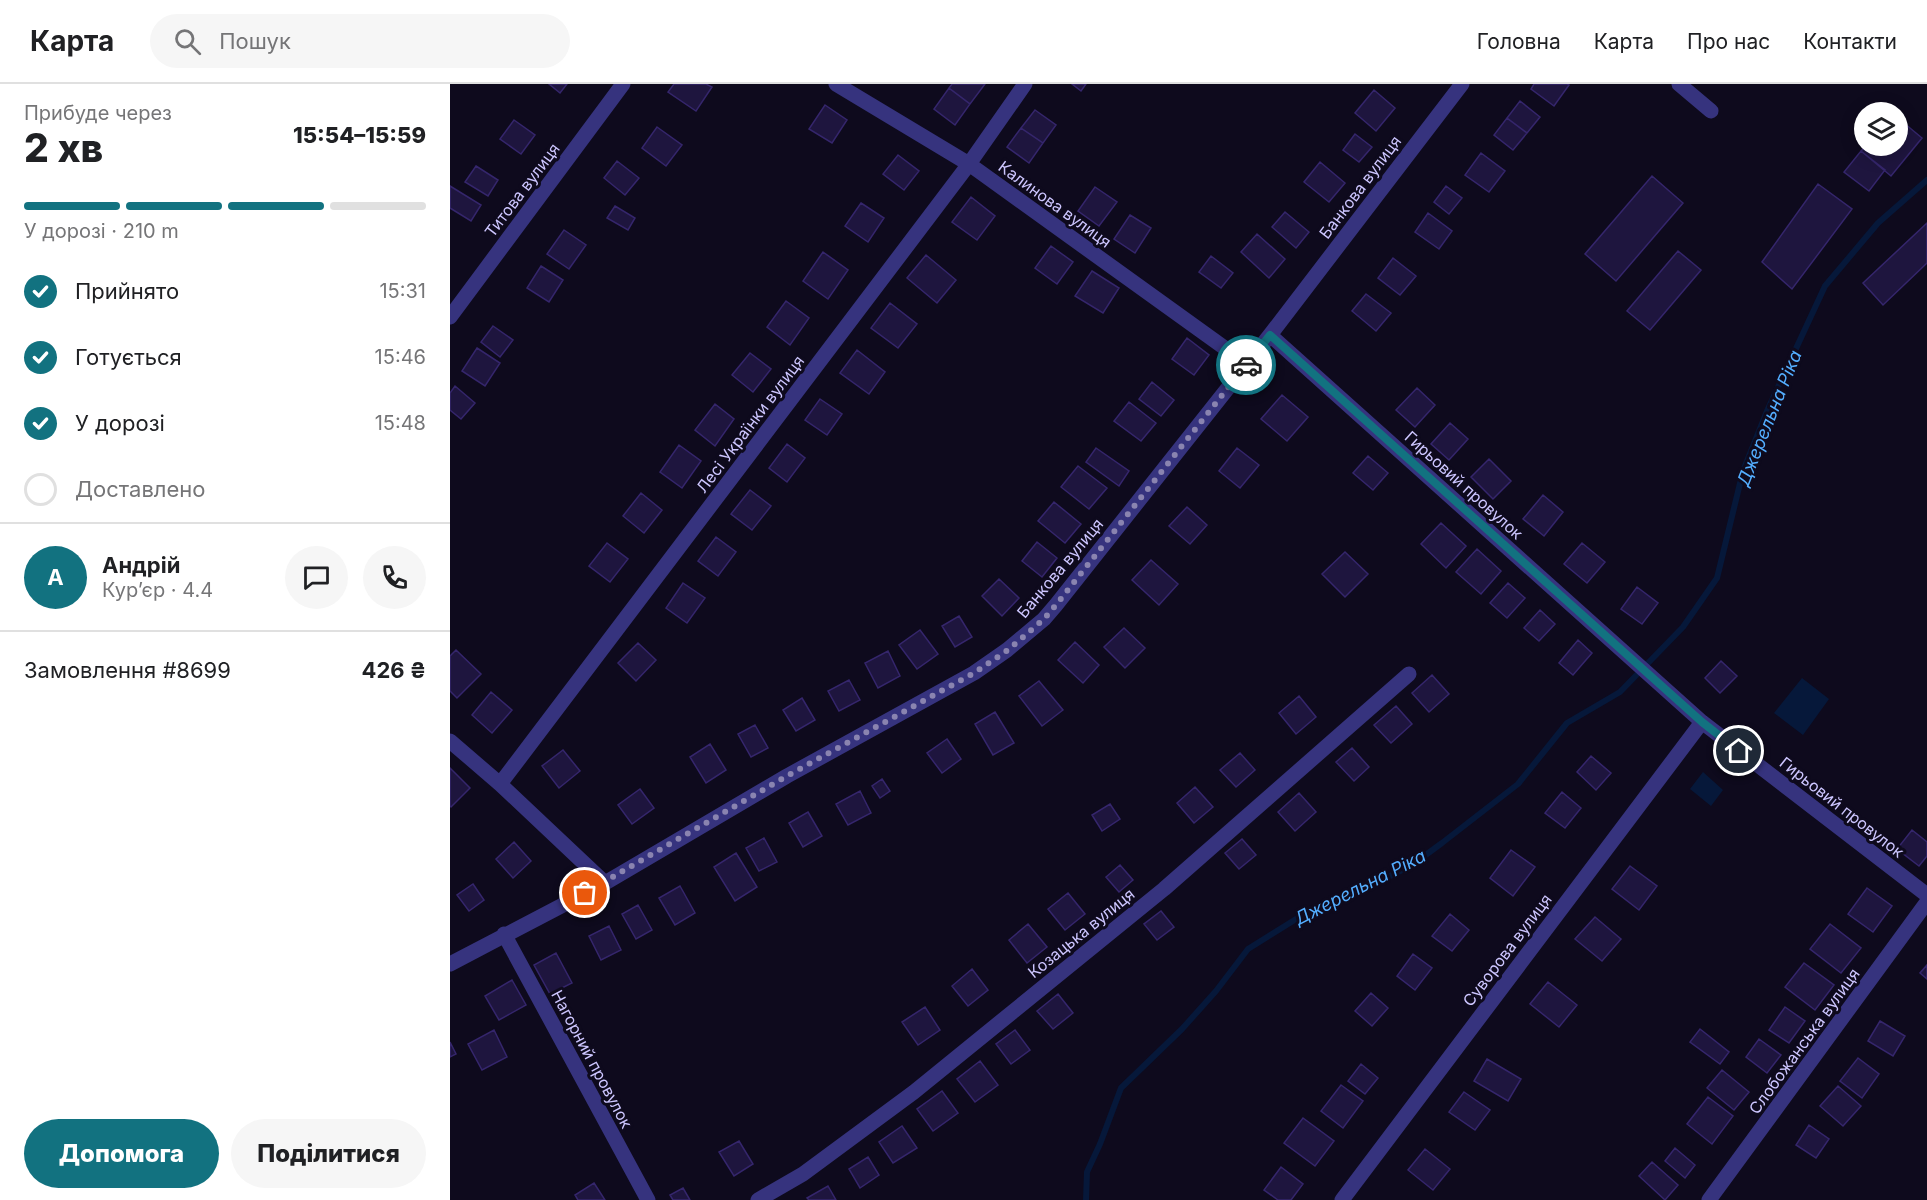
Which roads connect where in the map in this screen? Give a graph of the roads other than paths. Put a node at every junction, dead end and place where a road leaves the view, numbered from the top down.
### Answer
1 (623, 84) edge
2 (836, 84) edge
3 (1025, 84) edge
4 (1462, 84) edge
5 (1679, 84) edge
6 (1711, 111) dead end
7 (969, 164) junction
8 (450, 317) edge
9 (1270, 335) junction
10 (1247, 364) junction
11 (1409, 674) dead end
12 (1702, 722) junction
13 (450, 741) edge
14 (500, 784) junction
15 (605, 883) junction
16 (1927, 895) edge
17 (1927, 902) edge
18 (504, 934) junction
19 (450, 964) edge
20 (648, 1200) edge
21 (758, 1200) edge
22 (1342, 1200) edge
23 (1709, 1200) edge

1 - 8 street, Титова вулиця
2 - 7 street, Калинова вулиця
3 - 7 street, Лесі Українки вулиця
4 - 9 street, Банкова вулиця
5 - 6 street
7 - 10 street, Калинова вулиця
7 - 14 street, Лесі Українки вулиця
9 - 10 street, Банкова вулиця
9 - 12 street, Гирьовий провулок
10 - 15 street, Банкова вулиця
11 - 21 street, Козацька вулиця
12 - 16 street, Гирьовий провулок
12 - 22 street, Суворова вулиця
13 - 14 street
14 - 15 street
15 - 18 street, Банкова вулиця
17 - 23 street, Слобожанська вулиця
18 - 19 street, Банкова вулиця
18 - 20 street, Нагорний провулок

